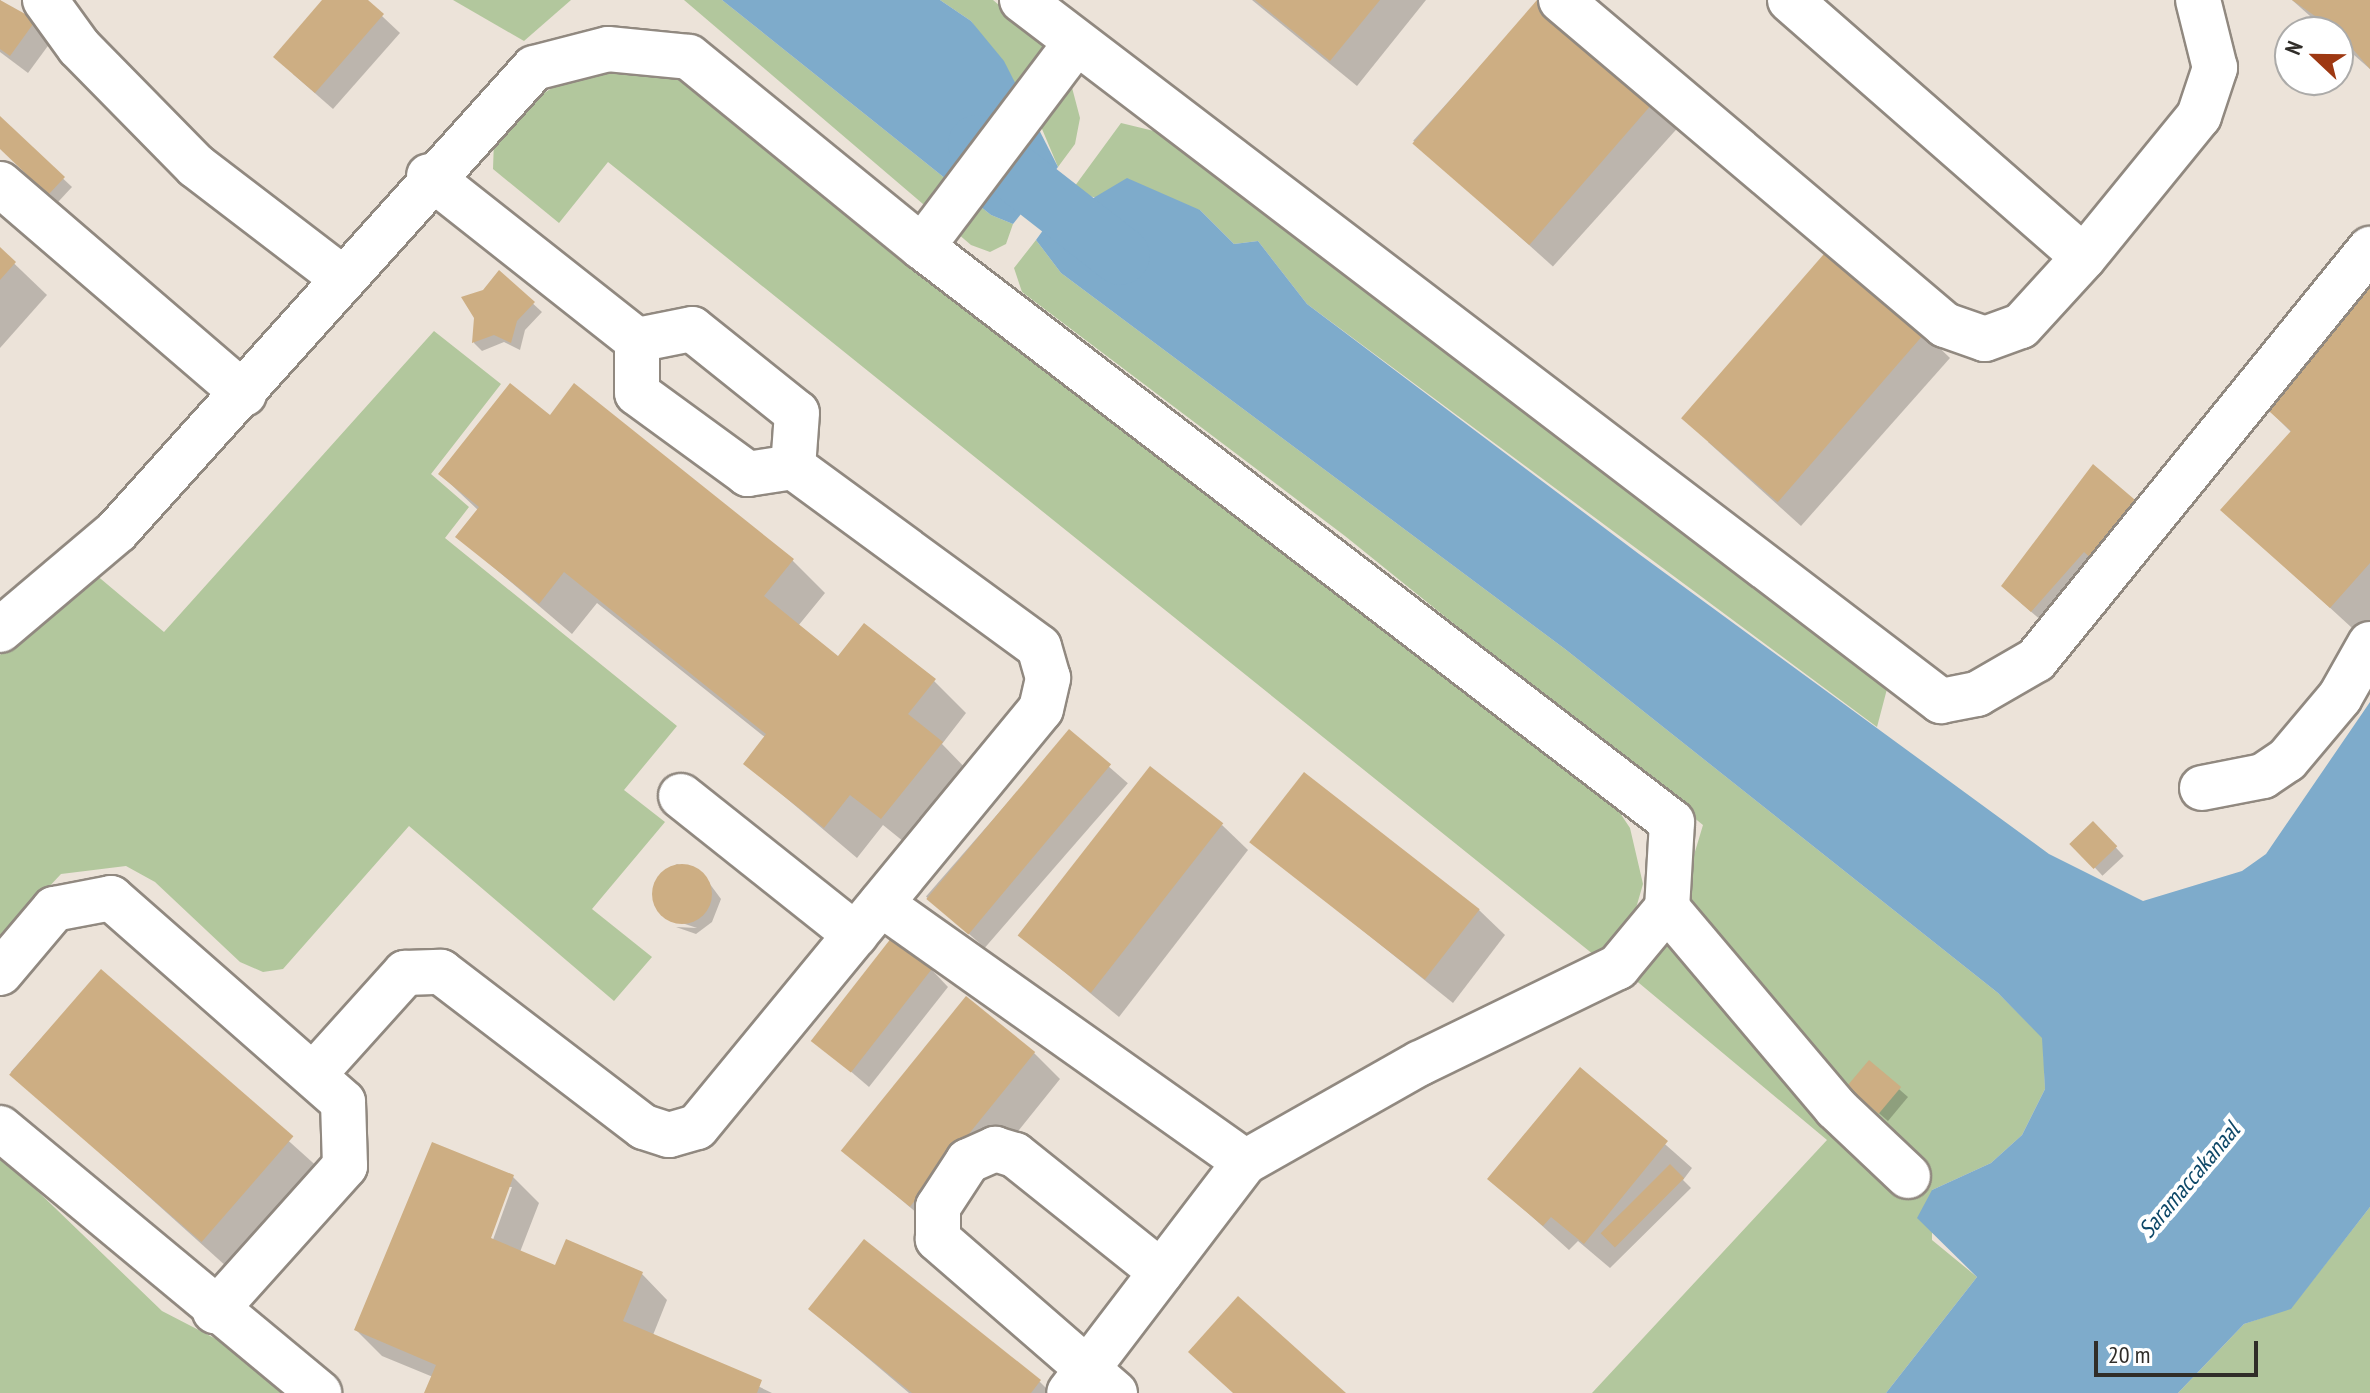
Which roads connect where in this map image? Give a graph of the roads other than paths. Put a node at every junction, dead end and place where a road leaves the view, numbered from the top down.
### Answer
1 (45, 0) edge
2 (1022, 0) edge
3 (1561, 0) edge
4 (1790, 0) edge
5 (2198, 0) edge
6 (1076, 43) junction
7 (429, 176) junction
8 (0, 184) edge
9 (929, 239) junction
10 (2370, 249) edge
11 (2084, 257) junction
12 (341, 277) junction
13 (637, 340) junction
14 (244, 394) junction
15 (793, 467) junction
16 (0, 630) edge
17 (2370, 644) edge
18 (2202, 788) dead end
19 (681, 796) dead end
20 (1667, 908) junction
21 (868, 919) junction
22 (0, 973) edge
23 (315, 1073) junction
24 (0, 1128) edge
25 (1245, 1162) junction
26 (1908, 1176) dead end
27 (1161, 1272) junction
28 (215, 1311) junction
29 (1090, 1386) edge
30 (319, 1393) edge

1 - 12 lane
2 - 6 lane
3 - 11 lane
4 - 11 lane
5 - 11 lane
6 - 9 lane
6 - 10 lane
7 - 9 lane
7 - 12 lane
7 - 13 lane
8 - 14 lane
9 - 20 lane
12 - 14 lane
13 - 15 lane
13 - 15 lane
14 - 16 lane
15 - 21 lane
17 - 18 lane
19 - 21 lane
20 - 25 lane
20 - 26 lane
21 - 23 lane
21 - 25 lane
22 - 23 lane
23 - 28 lane
24 - 28 lane
25 - 27 lane
27 - 29 lane
27 - 29 lane
28 - 30 lane

